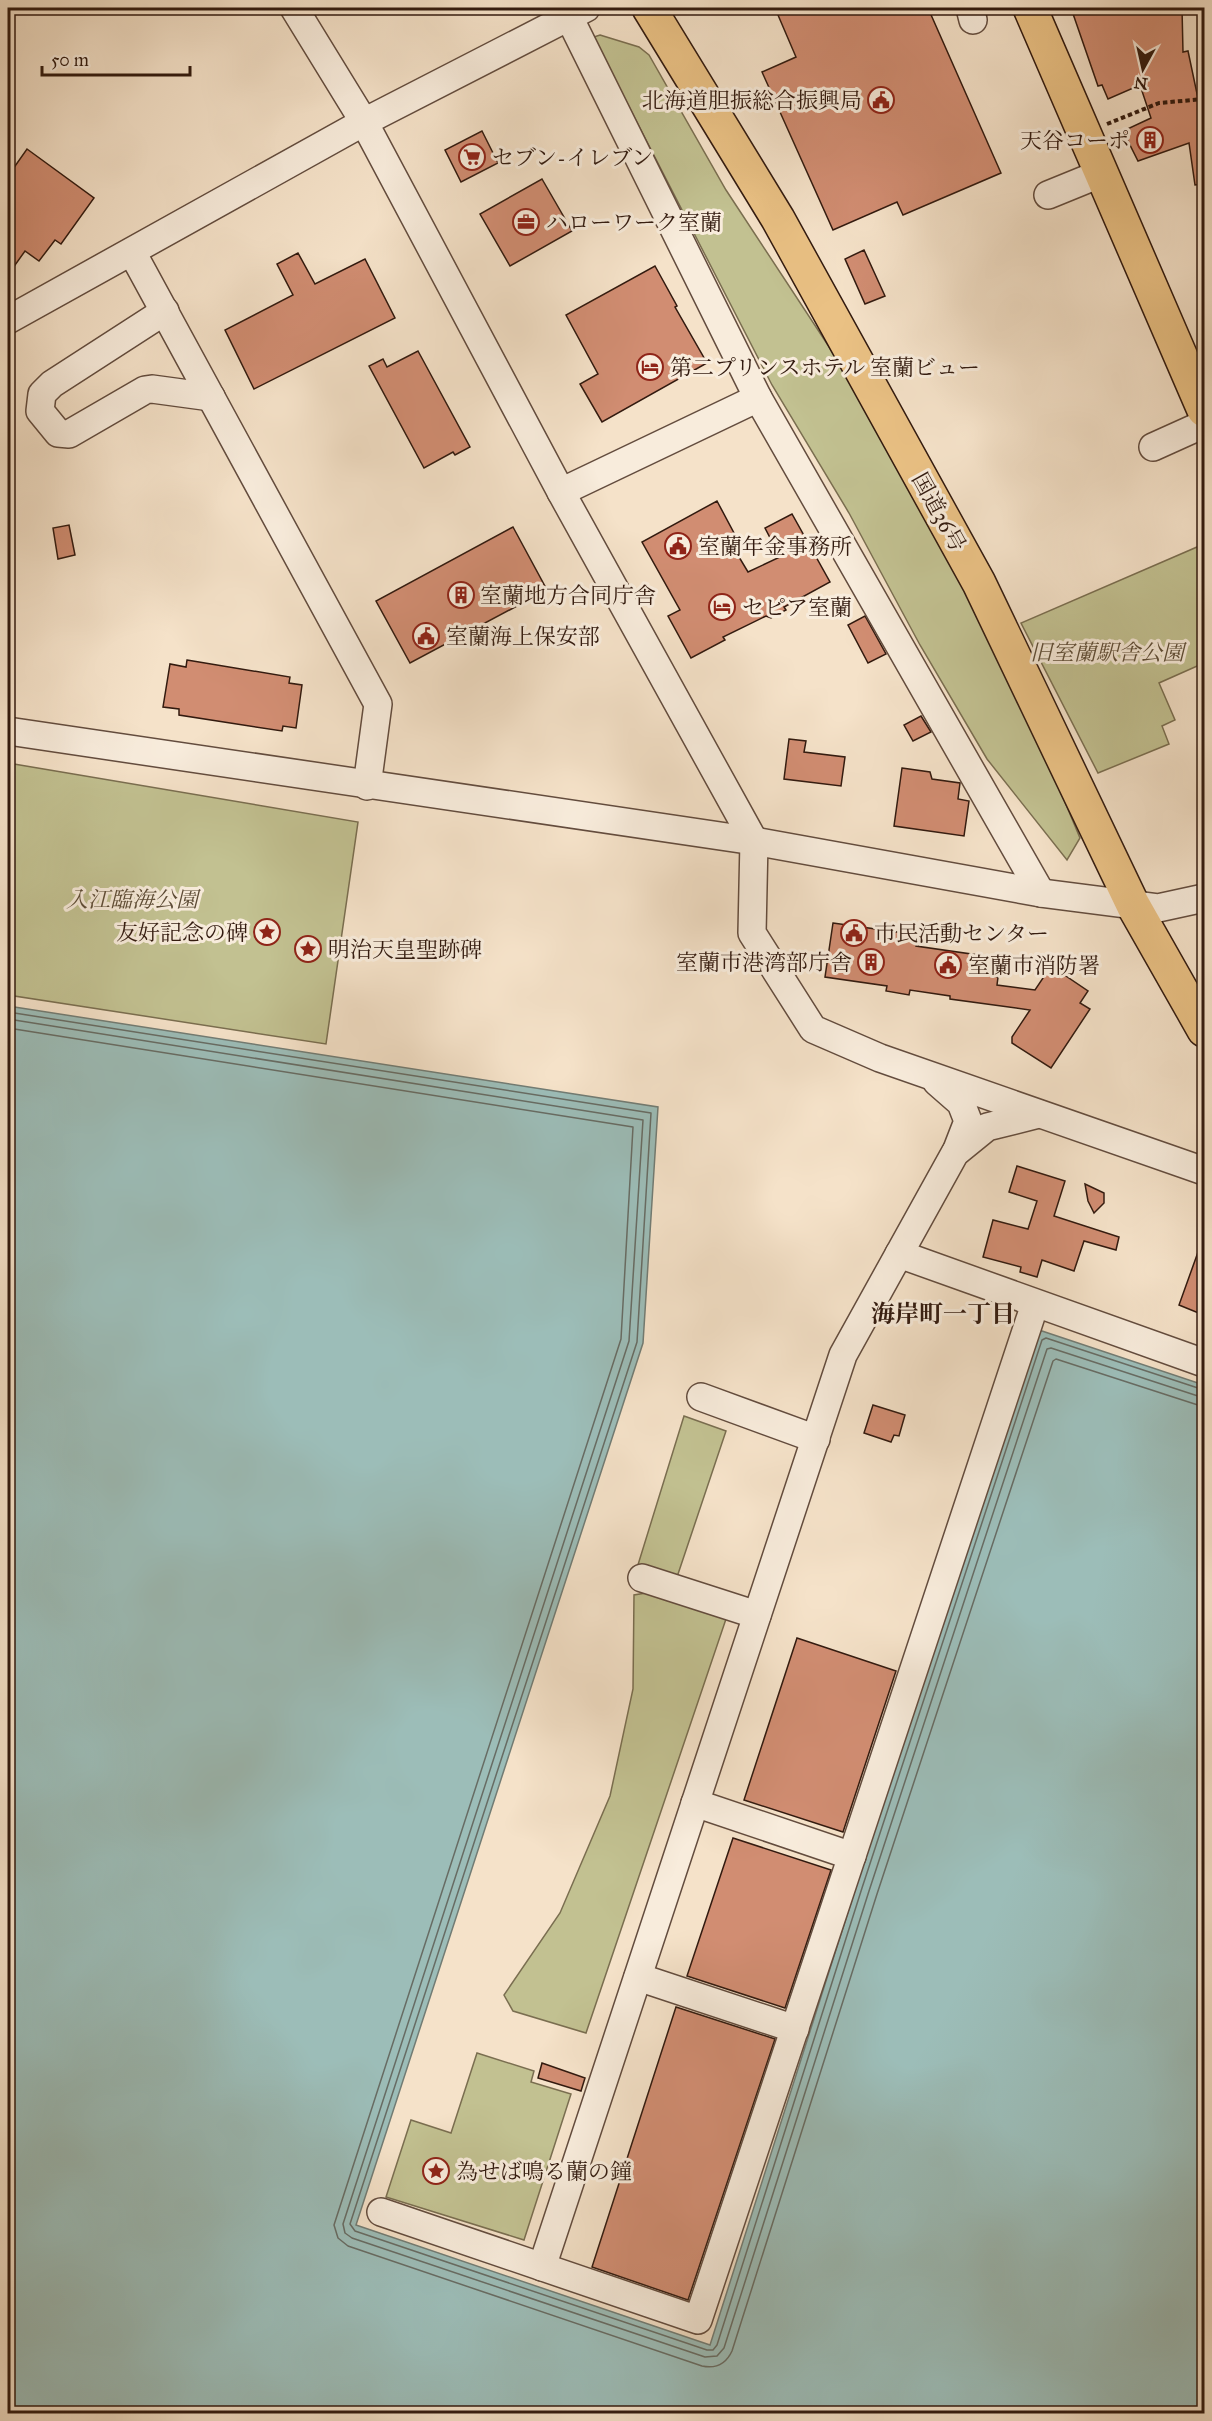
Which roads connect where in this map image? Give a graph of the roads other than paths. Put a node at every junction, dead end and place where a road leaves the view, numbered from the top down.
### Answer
1 (294, 8) edge
2 (649, 8) edge
3 (1030, 8) edge
4 (578, 12) edge
5 (364, 122) junction
6 (1102, 173) junction
7 (1048, 195) dead end
8 (132, 252) junction
9 (165, 311) junction
10 (8, 320) edge
11 (211, 397) junction
12 (758, 398) junction
13 (1204, 410) edge
14 (1204, 424) edge
15 (1153, 447) dead end
16 (561, 492) junction
17 (8, 731) edge
18 (368, 786) junction
19 (754, 841) junction
20 (1041, 893) junction
21 (1204, 898) edge
22 (1133, 904) junction
23 (1204, 1030) edge
24 (930, 1076) junction
25 (1039, 1114) junction
26 (955, 1154) junction
27 (1204, 1171) edge
28 (899, 1254) junction
29 (1035, 1304) junction
30 (1204, 1363) edge
31 (700, 1397) dead end
32 (816, 1438) junction
33 (642, 1578) dead end
34 (757, 1615) junction
35 (695, 1803) junction
36 (852, 1856) junction
37 (638, 1977) junction
38 (795, 2029) junction
39 (381, 2212) dead end
40 (542, 2267) junction

1 - 5 street
2 - 22 main road, 国道36号
3 - 6 main road
4 - 5 street
4 - 12 street
5 - 8 street
5 - 16 street
6 - 7 street
6 - 13 main road
8 - 9 street
8 - 10 street
9 - 11 street
9 - 11 street
11 - 18 street
12 - 16 street
12 - 20 street
14 - 15 street
16 - 19 street
17 - 18 street
18 - 19 street
19 - 20 street
19 - 24 street
20 - 22 street
21 - 22 street
22 - 23 main road, 国道36号
24 - 25 street
24 - 26 street
25 - 26 street
25 - 27 street
26 - 28 street
28 - 29 street
28 - 32 street
29 - 30 street
29 - 36 street
31 - 32 street
32 - 34 street
33 - 34 street
34 - 35 street
35 - 36 street
35 - 37 street
36 - 38 street
37 - 38 street
37 - 40 street
38 - 40 street
39 - 40 street

